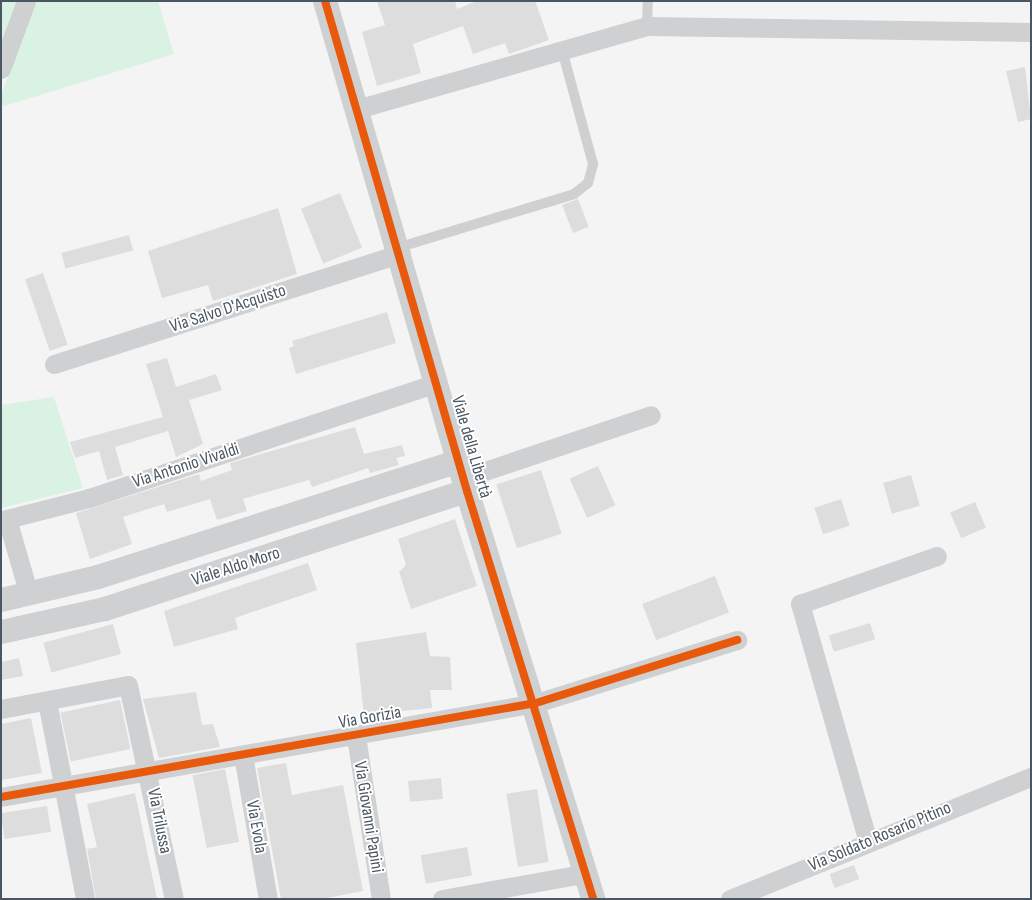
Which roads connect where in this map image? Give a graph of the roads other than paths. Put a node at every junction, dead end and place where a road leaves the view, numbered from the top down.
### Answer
1 (26, 1) edge
2 (325, 1) edge
3 (648, 1) edge
4 (647, 26) junction
5 (1031, 32) edge
6 (562, 50) junction
7 (1, 69) edge
8 (357, 109) junction
9 (400, 250) junction
10 (54, 364) dead end
11 (438, 383) junction
12 (651, 415) dead end
13 (463, 477) junction
14 (937, 556) dead end
15 (29, 595) junction
16 (1, 600) edge
17 (1, 632) edge
18 (736, 640) dead end
19 (47, 701) junction
20 (536, 703) junction
21 (1, 709) edge
22 (356, 736) junction
23 (243, 755) junction
24 (149, 770) junction
25 (1031, 777) edge
26 (64, 786) junction
27 (1, 797) edge
28 (868, 842) junction
29 (582, 874) junction
30 (512, 893) edge
31 (85, 899) edge
32 (174, 899) edge
33 (268, 899) edge
34 (381, 899) edge
35 (442, 899) edge
36 (593, 899) edge
37 (730, 899) edge

1 - 7 street
2 - 8 street, Viale della Libertà
3 - 4 lane
4 - 5 street
4 - 6 street
6 - 8 street
6 - 9 lane
8 - 9 street, Viale della Libertà
9 - 10 street, Via Salvo D'Acquisto
9 - 11 street, Viale della Libertà
11 - 13 street, Viale della Libertà
11 - 15 street, Via Antonio Vivaldi
12 - 13 street
13 - 15 street
13 - 17 street, Viale Aldo Moro
13 - 20 street, Viale della Libertà
14 - 28 street
15 - 16 street
18 - 20 street, Via Gorizia
19 - 21 street
19 - 24 street, Via Trilussa
19 - 26 street
20 - 22 street, Via Gorizia
20 - 29 street, Viale della Libertà
22 - 23 street, Via Gorizia
22 - 34 street, Via Giovanni Papini
23 - 24 street, Via Gorizia
23 - 33 street, Via Evola
24 - 26 street, Via Gorizia
24 - 32 street, Via Trilussa
25 - 28 street, Via Soldato Rosario Pitino
26 - 27 street, Via Gorizia
26 - 31 street
28 - 37 street, Via Soldato Rosario Pitino
29 - 30 street
29 - 36 street, Viale della Libertà
30 - 35 street

